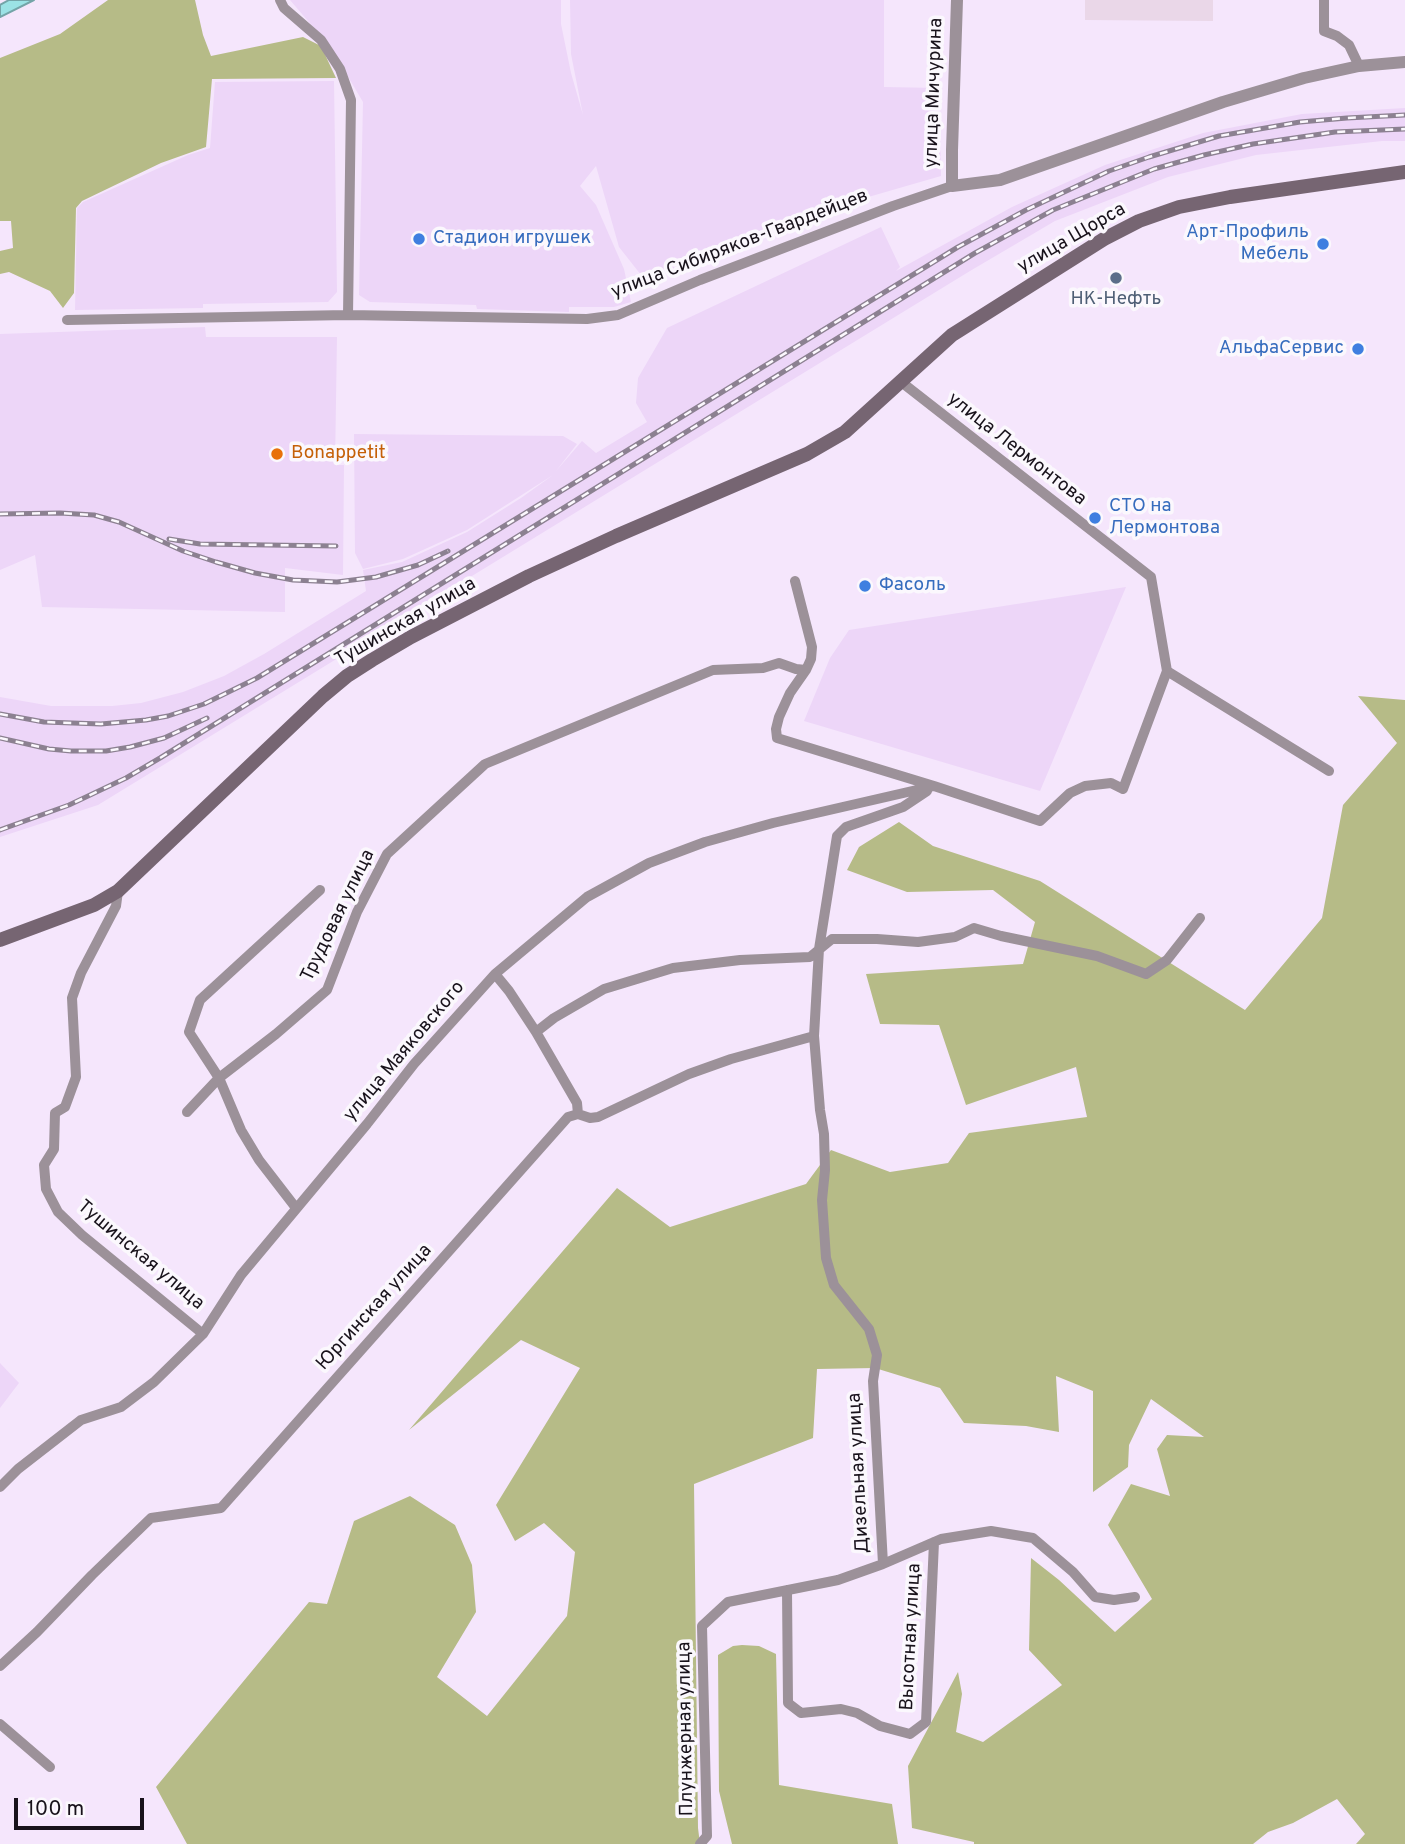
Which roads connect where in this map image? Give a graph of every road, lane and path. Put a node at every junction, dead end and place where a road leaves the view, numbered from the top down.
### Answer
1 (280, 0) edge
2 (957, 0) edge
3 (1324, 0) edge
4 (1405, 62) edge
5 (1359, 66) junction
6 (1405, 172) edge
7 (952, 186) junction
8 (348, 315) junction
9 (67, 320) dead end
10 (900, 381) junction
11 (845, 432) joint
12 (795, 581) dead end
13 (806, 670) junction
14 (1167, 671) junction
15 (1329, 771) dead end
16 (934, 786) junction
17 (320, 890) dead end
18 (118, 891) junction
19 (1200, 918) dead end
20 (0, 940) edge
21 (819, 949) junction
22 (495, 974) junction
23 (536, 1031) junction
24 (814, 1036) junction
25 (219, 1077) junction
26 (187, 1112) dead end
27 (578, 1114) junction
28 (296, 1208) junction
29 (202, 1334) junction
30 (0, 1487) edge
31 (934, 1542) junction
32 (883, 1564) junction
33 (787, 1590) junction
34 (1135, 1597) dead end
35 (0, 1666) edge
36 (0, 1724) edge
37 (50, 1767) dead end
38 (700, 1844) edge

1 - 8 street
2 - 7 street, улица Мичурина
3 - 5 street
4 - 5 street, улица Сибиряков-Гвардейцев
5 - 7 street, улица Сибиряков-Гвардейцев
6 - 10 main road, улица Щорса
7 - 8 street, улица Сибиряков-Гвардейцев
8 - 9 street, улица Сибиряков-Гвардейцев
10 - 11 main road, улица Щорса
10 - 14 street, улица Лермонтова
11 - 18 main road, Тушинская улица
12 - 13 street
13 - 16 street
13 - 25 street, Трудовая улица
14 - 15 street
14 - 16 street
16 - 21 street, Дизельная улица
16 - 22 street, улица Маяковского
17 - 25 street
18 - 20 main road, Тушинская улица
18 - 29 street, Тушинская улица
19 - 21 street
21 - 23 street
21 - 24 street, Дизельная улица
22 - 23 street
22 - 28 street, улица Маяковского
23 - 27 street
24 - 27 street
24 - 32 street, Дизельная улица
25 - 26 street, Трудовая улица
25 - 28 street
27 - 35 street, Юргинская улица
28 - 29 street, улица Маяковского
29 - 30 street, улица Маяковского
31 - 32 street, Плунжерная улица
31 - 33 street, Высотная улица
31 - 34 street, Плунжерная улица
32 - 33 street, Плунжерная улица
33 - 38 street, Плунжерная улица
36 - 37 street

